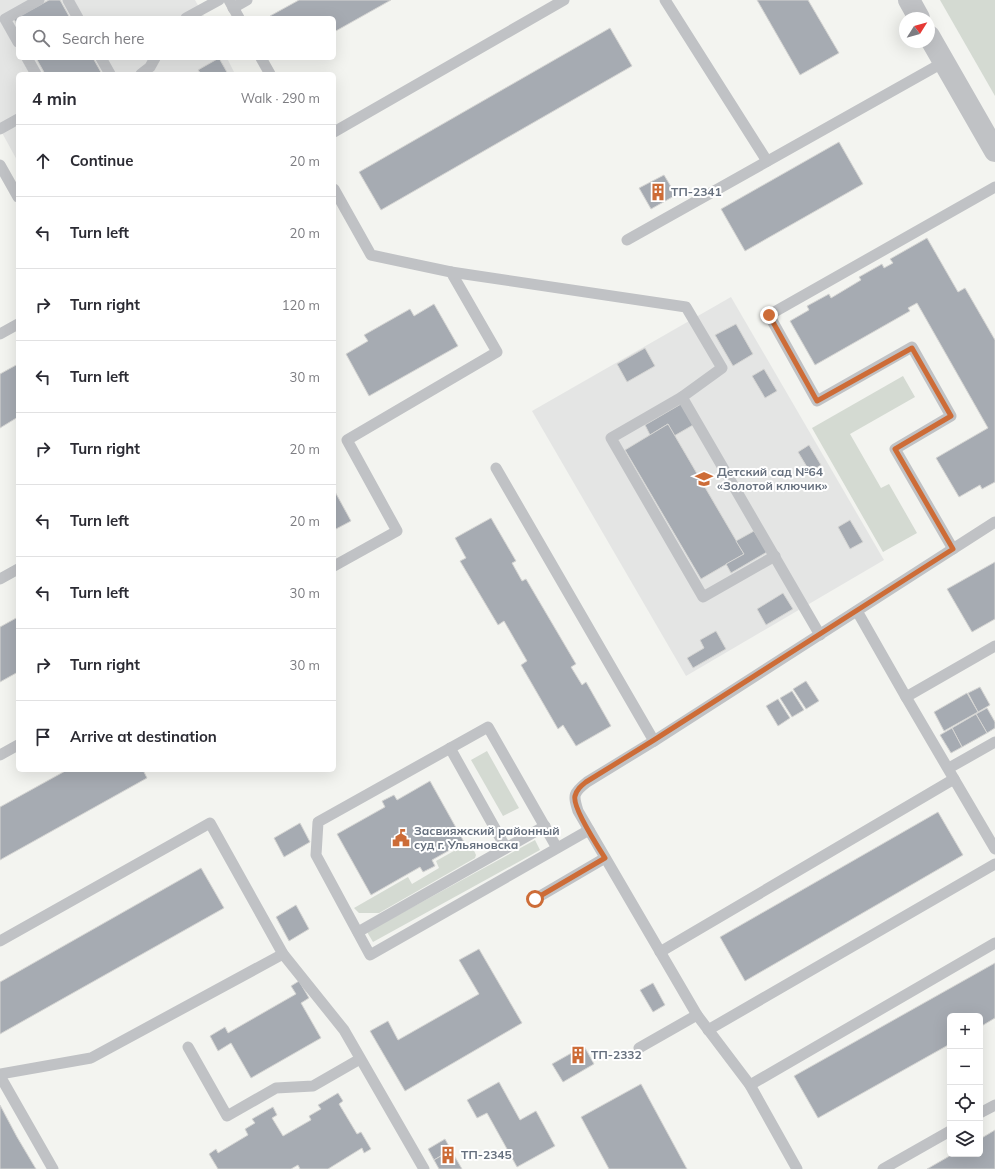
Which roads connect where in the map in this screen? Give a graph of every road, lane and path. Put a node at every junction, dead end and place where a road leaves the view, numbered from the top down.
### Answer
1 (39, 0) edge
2 (68, 0) edge
3 (219, 0) edge
4 (247, 0) edge
5 (564, 0) edge
6 (665, 0) edge
7 (909, 0) edge
8 (231, 4) edge
9 (916, 12) edge
10 (77, 16) edge
11 (190, 16) edge
12 (238, 16) edge
13 (16, 38) edge
14 (935, 46) edge
15 (28, 60) edge
16 (102, 60) edge
17 (154, 60) edge
18 (262, 60) edge
19 (944, 62) junction
20 (35, 72) edge
21 (109, 72) edge
22 (144, 72) edge
23 (269, 72) edge
24 (16, 120) edge
25 (0, 129) edge
26 (336, 131) edge
27 (995, 151) edge
28 (767, 161) junction
29 (0, 165) edge
30 (995, 186) edge
31 (16, 193) edge
32 (336, 193) edge
33 (627, 240) dead end
34 (451, 272) junction
35 (16, 325) edge
36 (0, 334) edge
37 (682, 397) junction
38 (496, 468) dead end
39 (995, 522) edge
40 (953, 549) junction
41 (775, 556) junction
42 (336, 565) edge
43 (16, 571) edge
44 (0, 580) edge
45 (857, 611) junction
46 (820, 635) junction
47 (995, 646) edge
48 (906, 697) junction
49 (654, 740) junction
50 (995, 742) edge
51 (16, 746) edge
52 (450, 748) junction
53 (0, 755) edge
54 (948, 768) junction
55 (954, 779) junction
56 (545, 826) junction
57 (589, 830) junction
58 (993, 842) edge
59 (506, 848) junction
60 (557, 848) junction
61 (605, 858) junction
62 (995, 864) edge
63 (535, 899) dead end
64 (358, 932) junction
65 (0, 941) edge
66 (995, 943) edge
67 (660, 952) junction
68 (283, 954) junction
69 (697, 1015) junction
70 (708, 1030) junction
71 (188, 1047) dead end
72 (639, 1048) dead end
73 (360, 1059) junction
74 (0, 1075) edge
75 (750, 1085) junction
76 (995, 1105) edge
77 (983, 1111) edge
78 (947, 1132) edge
79 (53, 1169) edge
80 (424, 1169) edge
81 (797, 1169) edge
82 (883, 1169) edge

1 - 13 lane
2 - 10 lane
3 - 11 lane
4 - 8 lane
5 - 26 lane
6 - 28 lane
7 - 9 street
8 - 12 lane
14 - 19 street
15 - 20 lane
16 - 21 lane
17 - 22 lane
18 - 23 lane
19 - 27 street
19 - 28 lane
24 - 25 lane
28 - 33 lane
29 - 31 lane
30 - 40 lane
32 - 34 lane
34 - 37 lane
34 - 42 lane
35 - 36 lane
37 - 41 lane
37 - 41 lane
38 - 49 lane
39 - 40 lane
40 - 45 lane
41 - 46 lane
43 - 44 lane
45 - 46 lane
45 - 48 lane
46 - 49 lane
47 - 48 lane
48 - 54 lane
49 - 57 lane
50 - 54 lane
51 - 53 lane
52 - 56 lane
52 - 59 lane
52 - 64 lane
54 - 55 lane
55 - 58 lane
55 - 67 lane
56 - 59 lane
56 - 60 lane
57 - 60 lane
57 - 61 lane
59 - 64 lane
60 - 64 lane
61 - 63 lane
61 - 67 lane
62 - 70 lane
65 - 68 lane
66 - 75 lane
67 - 69 lane
68 - 73 lane
68 - 74 lane
69 - 70 lane
69 - 72 lane
70 - 75 lane
71 - 73 lane
73 - 80 lane
74 - 79 lane
75 - 81 lane
76 - 77 lane
78 - 82 lane

